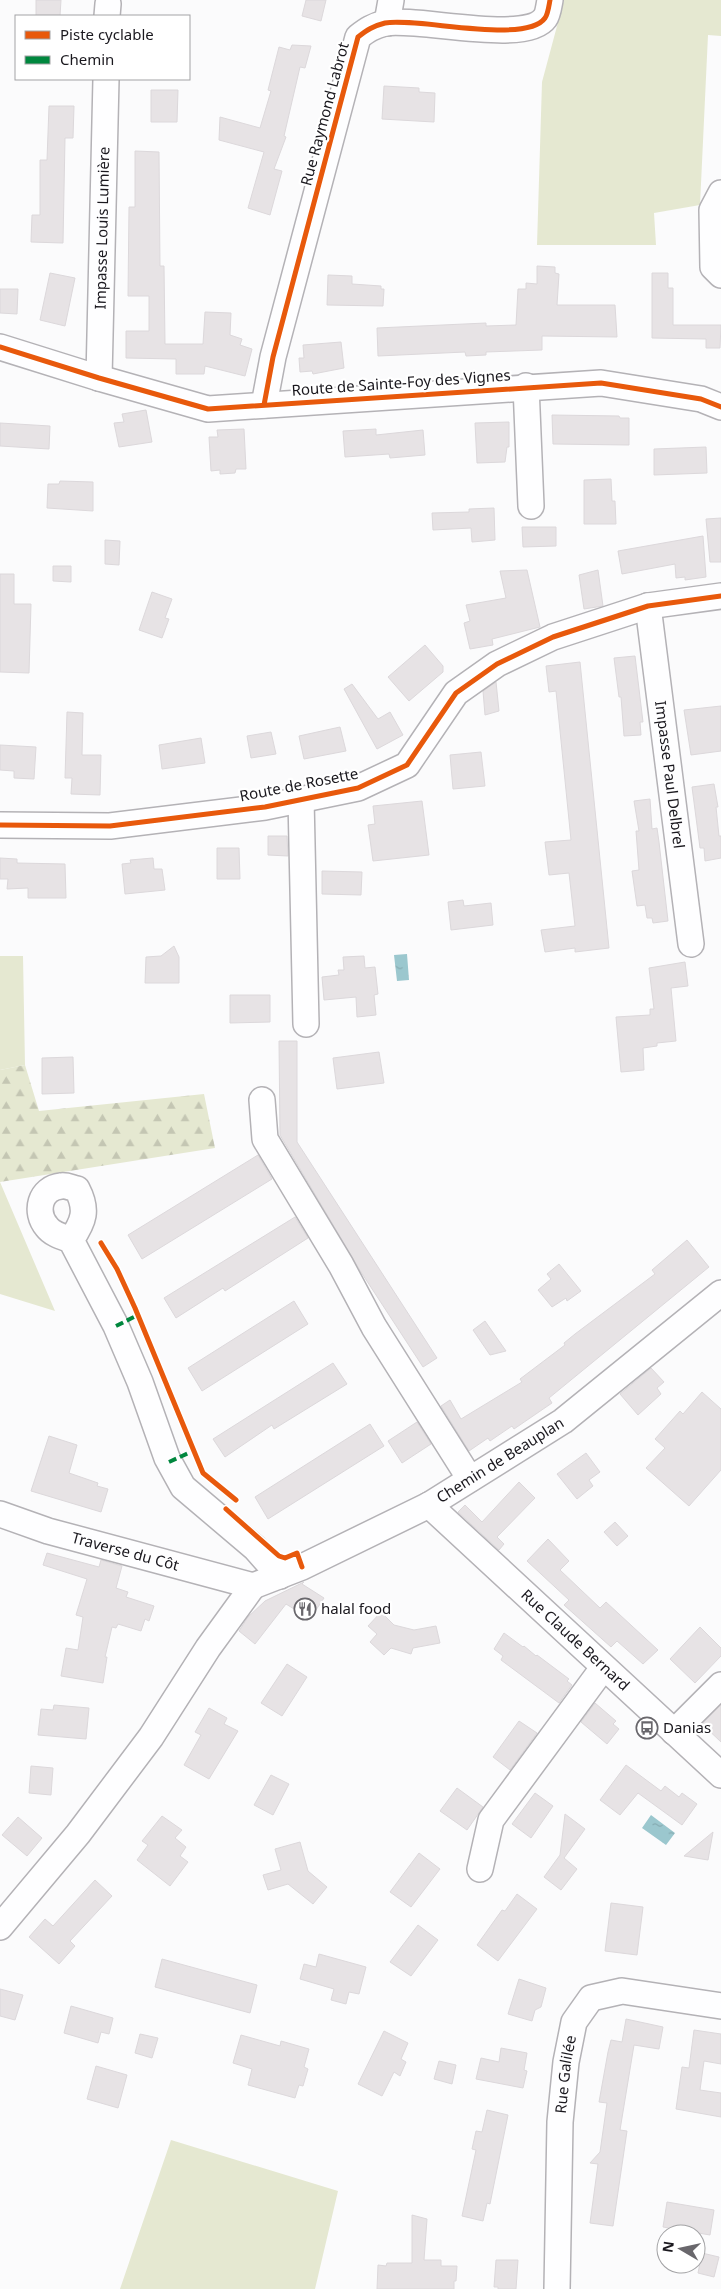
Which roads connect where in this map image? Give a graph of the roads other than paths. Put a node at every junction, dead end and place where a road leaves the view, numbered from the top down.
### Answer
1 (550, 0) edge
2 (389, 11) edge
3 (106, 80) edge
4 (721, 193) edge
5 (721, 275) edge
6 (0, 347) edge
7 (99, 378) junction
8 (526, 386) junction
9 (264, 405) junction
10 (721, 407) edge
11 (531, 506) dead end
12 (721, 596) edge
13 (648, 606) junction
14 (301, 799) junction
15 (0, 824) edge
16 (691, 944) dead end
17 (306, 1024) dead end
18 (262, 1100) dead end
19 (71, 1240) dead end
20 (721, 1293) edge
21 (470, 1479) junction
22 (429, 1505) junction
23 (0, 1514) edge
24 (280, 1576) junction
25 (253, 1586) junction
26 (603, 1668) junction
27 (721, 1685) edge
28 (674, 1732) junction
29 (721, 1775) edge
30 (480, 1869) dead end
31 (0, 1926) edge
32 (721, 2006) edge
33 (557, 2289) edge

1 - 2 street, Rue Raymond Labrot
2 - 9 street, Rue Raymond Labrot
3 - 7 street, Impasse Louis Lumière
4 - 5 street
6 - 7 street, Route de Sainte-Foy des Vignes
7 - 9 street, Route de Sainte-Foy des Vignes
8 - 9 street, Route de Sainte-Foy des Vignes
8 - 10 street, Route de Sainte-Foy des Vignes
8 - 11 street
12 - 13 street, Route de Rosette
13 - 14 street, Route de Rosette
13 - 16 street, Impasse Paul Delbrel
14 - 15 street, Route de Rosette
14 - 17 street
18 - 21 street
19 - 24 street
20 - 21 street, Chemin de Beauplan
21 - 22 street, Chemin de Beauplan
22 - 24 street, Chemin de Beauplan
22 - 26 street, Rue Claude Bernard
23 - 25 street, Traverse du Côt
24 - 25 street, Chemin de Beauplan
25 - 31 street
26 - 28 street, Rue Claude Bernard
26 - 30 street
27 - 28 street
28 - 29 street, Rue Claude Bernard
32 - 33 street, Rue Galilée

